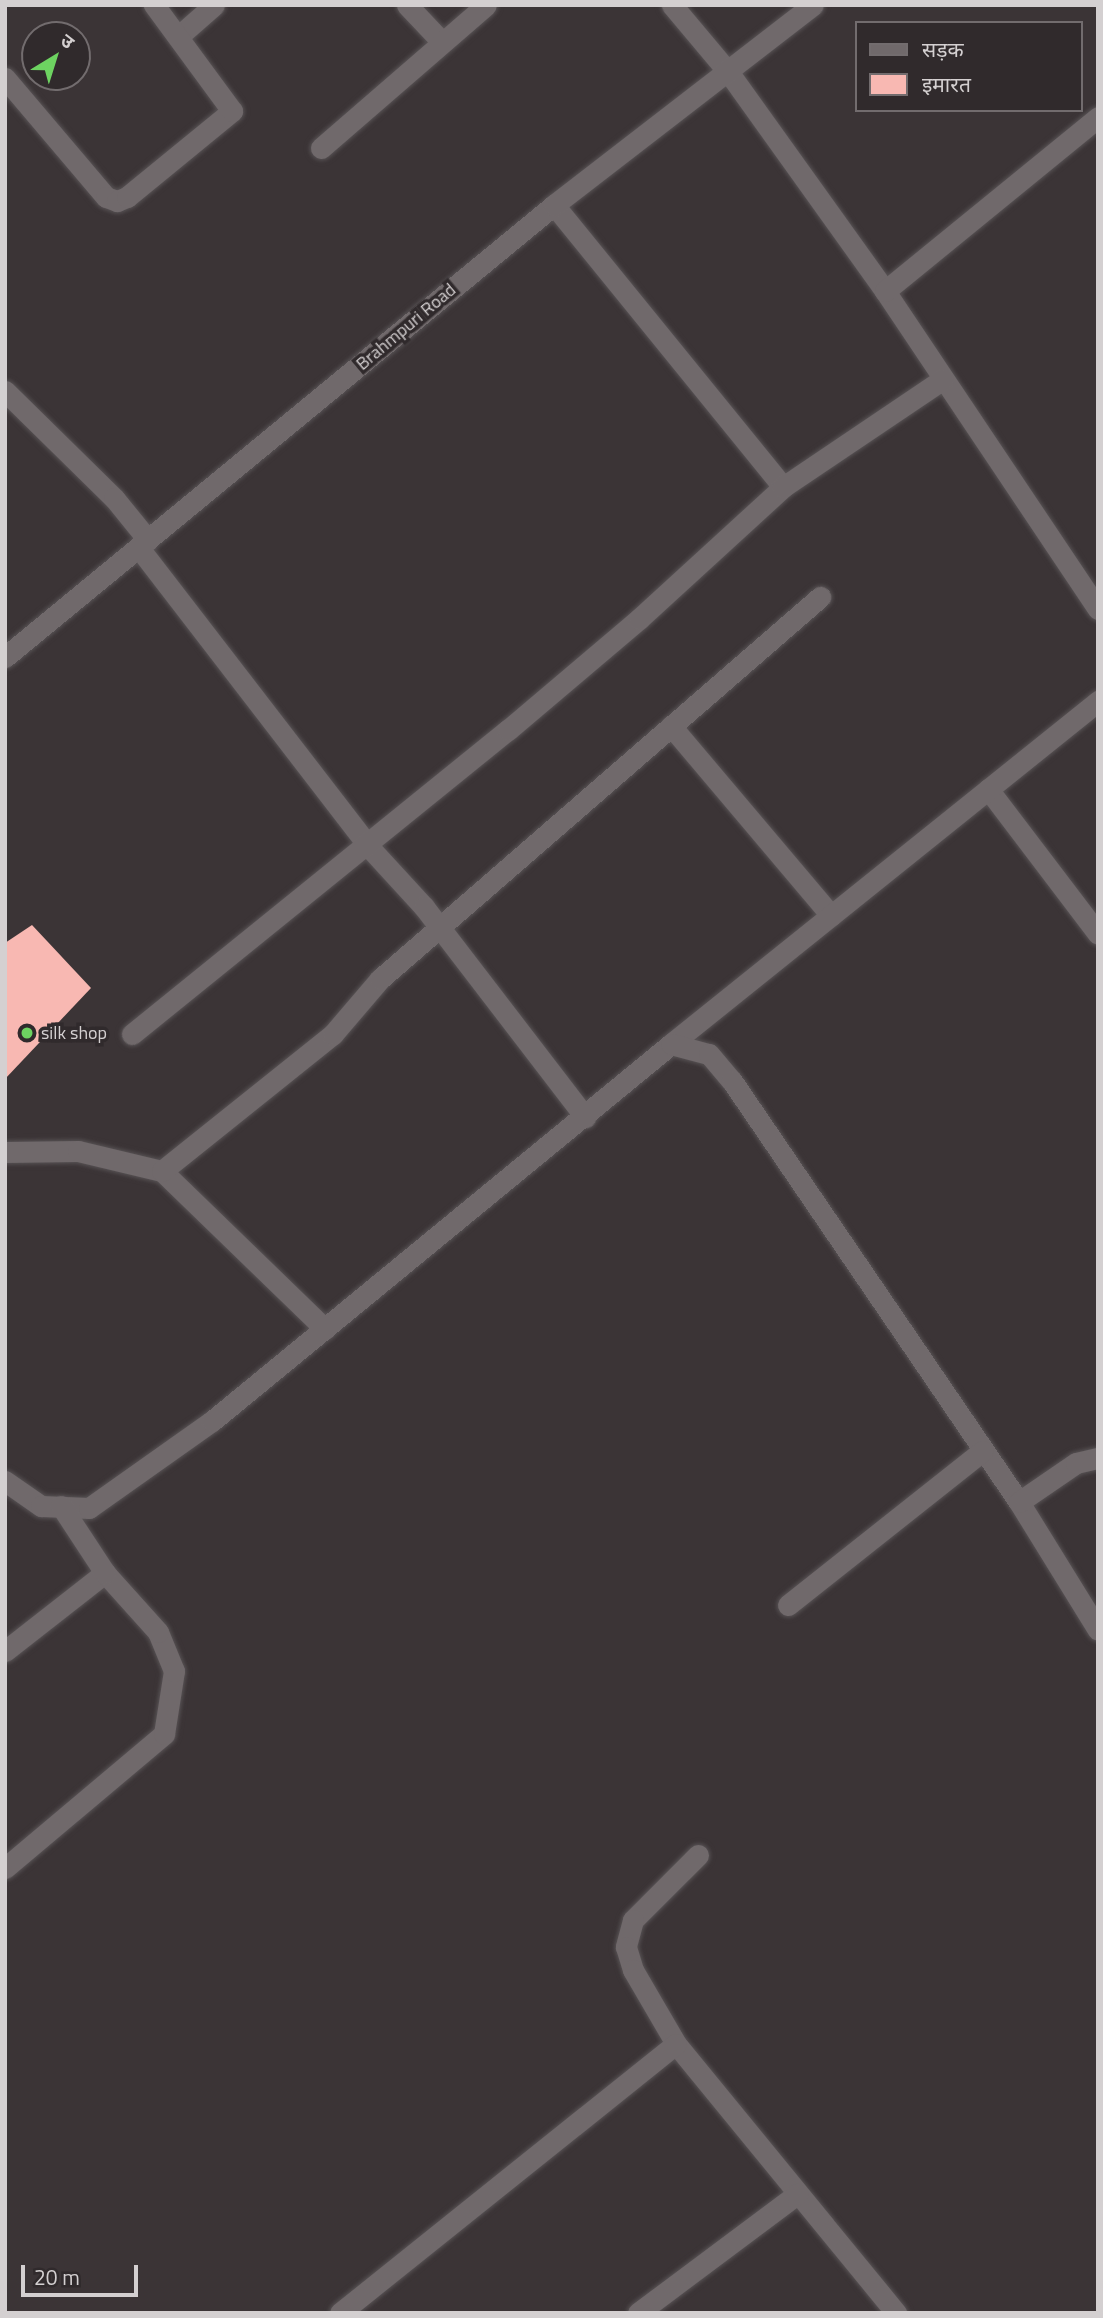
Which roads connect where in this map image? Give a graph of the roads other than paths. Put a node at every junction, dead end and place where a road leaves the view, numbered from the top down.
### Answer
1 (154, 5) edge
2 (214, 5) edge
3 (407, 5) edge
4 (486, 5) edge
5 (672, 5) edge
6 (813, 5) edge
7 (180, 35) junction
8 (442, 42) junction
9 (729, 73) junction
10 (5, 78) edge
11 (1098, 117) edge
12 (321, 148) dead end
13 (554, 205) junction
14 (885, 291) junction
15 (943, 379) junction
16 (5, 391) edge
17 (783, 486) junction
18 (144, 544) junction
19 (820, 597) dead end
20 (1098, 609) edge
21 (5, 657) edge
22 (1098, 701) edge
23 (671, 726) junction
24 (988, 789) junction
25 (369, 847) junction
26 (831, 915) junction
27 (440, 928) junction
28 (1098, 934) edge
29 (132, 1034) dead end
30 (671, 1044) junction
31 (585, 1117) junction
32 (5, 1152) edge
33 (162, 1171) junction
34 (325, 1329) junction
35 (982, 1451) junction
36 (1098, 1458) edge
37 (5, 1480) edge
38 (1019, 1502) junction
39 (61, 1506) junction
40 (105, 1573) junction
41 (788, 1605) dead end
42 (1098, 1630) edge
43 (5, 1651) edge
44 (698, 1855) dead end
45 (5, 1868) edge
46 (676, 2043) junction
47 (797, 2194) junction
48 (340, 2313) edge
49 (638, 2313) edge
50 (896, 2313) edge

1 - 7 street
2 - 7 street
3 - 8 street
4 - 8 street
5 - 9 street
6 - 9 street, Brahmpuri Road
7 - 10 street
8 - 12 street
9 - 13 street, Brahmpuri Road
9 - 14 street
11 - 14 street
13 - 17 street
13 - 18 street, Brahmpuri Road
14 - 15 street
15 - 17 street
15 - 20 street
16 - 18 street
17 - 25 street
18 - 21 street, Brahmpuri Road
18 - 25 street
19 - 23 street
22 - 24 street
23 - 26 street
23 - 27 street
24 - 26 street
24 - 28 street
25 - 27 street
25 - 29 street
26 - 30 street
27 - 31 street
27 - 33 street
30 - 31 street
30 - 35 street
31 - 34 street
32 - 33 street
33 - 34 street
34 - 39 street
35 - 38 street
35 - 41 street
36 - 38 street
37 - 39 street
38 - 42 street
39 - 40 street
40 - 43 street
40 - 45 street
44 - 46 street
46 - 47 street
46 - 48 street
47 - 49 street
47 - 50 street

